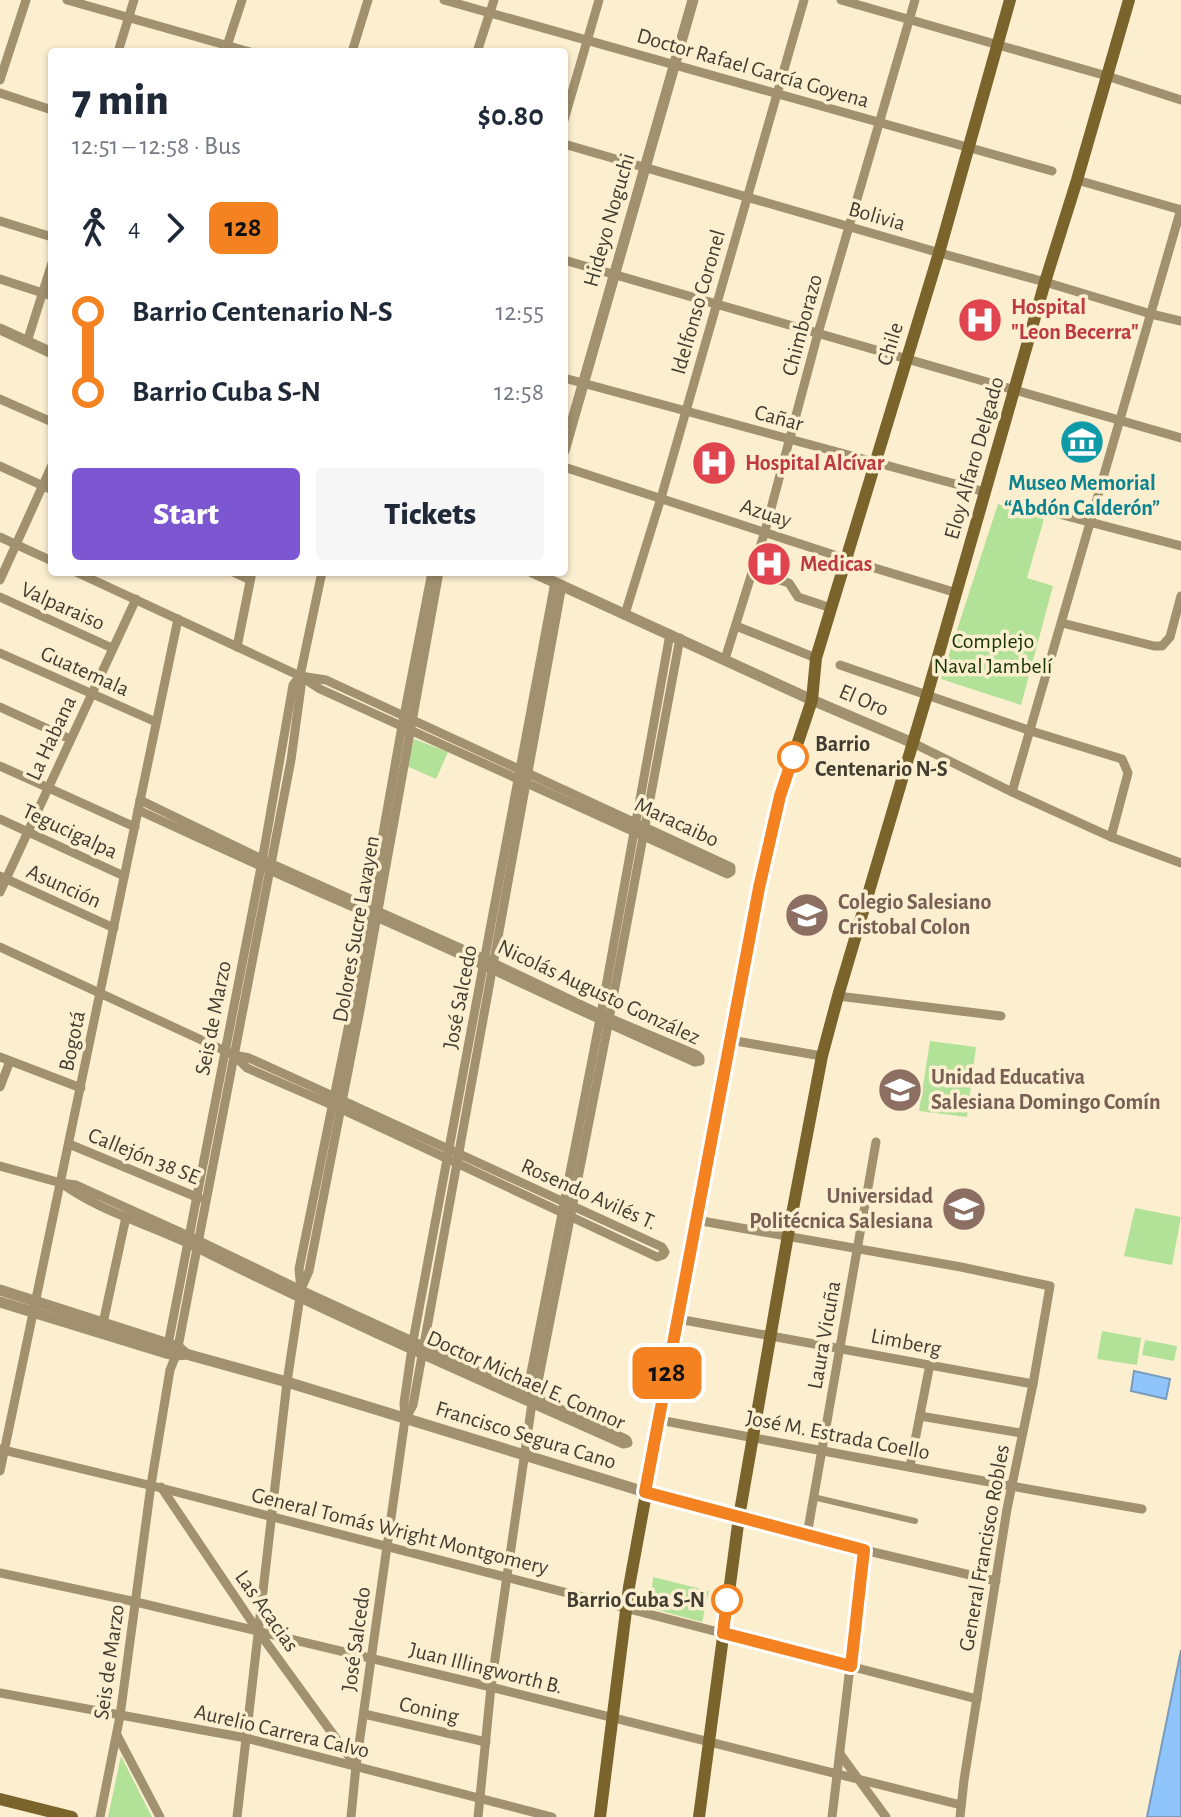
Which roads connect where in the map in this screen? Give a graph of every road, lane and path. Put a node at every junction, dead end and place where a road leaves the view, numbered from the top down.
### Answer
1 (26, 0) edge
2 (67, 0) edge
3 (134, 0) edge
4 (242, 0) edge
5 (368, 0) edge
6 (444, 0) edge
7 (494, 0) edge
8 (599, 0) edge
9 (693, 0) edge
10 (804, 0) edge
11 (841, 0) edge
12 (915, 0) edge
13 (1010, 0) edge
14 (1129, 0) edge
15 (489, 13) junction
16 (129, 17) junction
17 (909, 19) junction
18 (587, 40) junction
19 (998, 45) junction
20 (119, 48) edge
21 (223, 48) edge
22 (226, 48) edge
23 (353, 48) edge
24 (478, 48) edge
25 (674, 65) junction
26 (1107, 76) junction
27 (0, 80) edge
28 (0, 93) edge
29 (777, 94) junction
30 (1181, 100) edge
31 (568, 106) edge
32 (48, 109) edge
33 (880, 123) junction
34 (568, 145) edge
35 (968, 147) junction
36 (645, 167) junction
37 (1052, 171) dead end
38 (1077, 180) junction
39 (747, 197) junction
40 (1181, 210) edge
41 (0, 221) edge
42 (848, 227) junction
43 (48, 236) edge
44 (939, 253) junction
45 (568, 261) edge
46 (614, 274) junction
47 (0, 279) edge
48 (1045, 282) junction
49 (47, 294) edge
50 (717, 304) junction
51 (1151, 314) junction
52 (1181, 321) edge
53 (0, 329) edge
54 (818, 333) junction
55 (27, 342) junction
56 (48, 351) edge
57 (906, 358) junction
58 (568, 379) edge
59 (583, 383) junction
60 (1015, 389) junction
61 (0, 399) edge
62 (686, 411) junction
63 (48, 420) edge
64 (1120, 420) junction
65 (568, 437) edge
66 (1181, 438) edge
67 (789, 439) junction
68 (874, 462) junction
69 (0, 466) edge
70 (568, 468) edge
71 (48, 473) edge
72 (42, 486) junction
73 (48, 488) edge
74 (985, 492) junction
75 (661, 498) junction
76 (1032, 507) dead end
77 (1090, 524) junction
78 (765, 531) junction
79 (0, 537) edge
80 (17, 544) junction
81 (1181, 546) edge
82 (846, 558) junction
83 (48, 559) edge
84 (753, 572) junction
85 (85, 576) edge
86 (251, 576) edge
87 (321, 576) edge
88 (431, 576) edge
89 (438, 576) edge
90 (541, 576) edge
91 (0, 580) edge
92 (558, 584) junction
93 (957, 593) junction
94 (1181, 596) edge
95 (0, 597) edge
96 (136, 599) junction
97 (831, 608) junction
98 (625, 614) junction
99 (178, 619) junction
100 (1062, 623) junction
101 (736, 626) junction
102 (424, 629) junction
103 (675, 636) junction
104 (237, 647) junction
105 (112, 648) junction
106 (0, 653) edge
107 (816, 658) junction
108 (725, 659) junction
109 (840, 665) dead end
110 (300, 676) junction
111 (91, 694) junction
112 (927, 695) junction
113 (812, 700) junction
114 (0, 707) edge
115 (156, 722) junction
116 (407, 723) junction
117 (1031, 731) junction
118 (70, 739) junction
119 (913, 743) junction
120 (0, 766) edge
121 (523, 776) junction
122 (47, 788) junction
123 (1012, 792) junction
124 (139, 805) junction
125 (0, 819) edge
126 (135, 827) junction
127 (639, 830) junction
128 (28, 831) junction
129 (1111, 837) junction
130 (1181, 863) edge
131 (266, 864) junction
132 (124, 876) junction
133 (3, 878) edge
134 (0, 892) edge
135 (374, 912) junction
136 (114, 928) junction
137 (0, 947) edge
138 (489, 965) junction
139 (100, 994) junction
140 (838, 996) junction
141 (1001, 1016) dead end
142 (605, 1019) junction
143 (730, 1040) junction
144 (230, 1054) junction
145 (822, 1056) junction
146 (5, 1059) edge
147 (0, 1087) edge
148 (81, 1088) junction
149 (338, 1103) junction
150 (876, 1142) dead end
151 (69, 1144) junction
152 (453, 1157) junction
153 (0, 1166) edge
154 (61, 1183) junction
155 (201, 1199) junction
156 (567, 1209) junction
157 (126, 1217) junction
158 (696, 1220) junction
159 (788, 1235) junction
160 (193, 1242) junction
161 (857, 1249) junction
162 (0, 1290) edge
163 (300, 1294) junction
164 (0, 1302) edge
165 (35, 1307) junction
166 (678, 1319) junction
167 (102, 1326) junction
168 (770, 1335) junction
169 (418, 1347) junction
170 (840, 1348) junction
171 (175, 1351) junction
172 (930, 1364) junction
173 (287, 1382) junction
174 (1033, 1384) junction
175 (532, 1400) junction
176 (920, 1416) junction
177 (405, 1419) junction
178 (659, 1420) junction
179 (1021, 1433) junction
180 (753, 1438) junction
181 (2, 1449) edge
182 (822, 1450) junction
183 (523, 1455) junction
184 (910, 1466) junction
185 (0, 1471) edge
186 (153, 1474) joint
187 (156, 1486) junction
188 (1011, 1487) junction
189 (645, 1492) junction
190 (813, 1497) junction
191 (1142, 1509) dead end
192 (271, 1517) junction
193 (739, 1517) junction
194 (915, 1521) dead end
195 (807, 1535) junction
196 (387, 1546) junction
197 (864, 1550) junction
198 (0, 1573) edge
199 (506, 1577) junction
200 (996, 1581) junction
201 (136, 1602) junction
202 (627, 1608) junction
203 (258, 1631) junction
204 (723, 1633) junction
205 (371, 1658) junction
206 (851, 1666) junction
207 (491, 1687) junction
208 (0, 1693) edge
209 (977, 1699) junction
210 (364, 1714) junction
211 (120, 1716) junction
212 (613, 1718) junction
213 (117, 1735) junction
214 (246, 1738) junction
215 (708, 1741) junction
216 (486, 1742) junction
217 (840, 1754) junction
218 (356, 1766) junction
219 (838, 1773) junction
220 (859, 1780) junction
221 (0, 1799) edge
222 (480, 1799) junction
223 (961, 1805) junction
224 (72, 1817) edge
225 (100, 1817) edge
226 (160, 1817) edge
227 (237, 1817) edge
228 (351, 1817) edge
229 (478, 1817) edge
230 (552, 1817) edge
231 (600, 1817) edge
232 (699, 1817) edge
233 (832, 1817) edge
234 (886, 1817) edge
235 (960, 1817) edge

1 - 27 street
2 - 16 street
3 - 16 street
4 - 22 street
5 - 23 street
6 - 15 street, Doctor Rafael García Goyena
7 - 15 street
8 - 18 street
9 - 25 street, Hideyo Noguchi
10 - 29 street, Idelfonso Coronel
11 - 17 street
12 - 17 street, Chimborazo
13 - 19 main road, Chile
14 - 26 main road, Eloy Alfaro Delgado
15 - 18 street, Doctor Rafael García Goyena
15 - 24 street
16 - 20 street
16 - 21 street
17 - 19 street
17 - 33 street, Chimborazo
18 - 25 street, Doctor Rafael García Goyena
18 - 31 street
19 - 26 street
19 - 35 main road, Chile
25 - 29 street, Doctor Rafael García Goyena
25 - 36 street, Hideyo Noguchi
26 - 30 street
26 - 38 main road, Eloy Alfaro Delgado
28 - 32 street
29 - 33 street, Doctor Rafael García Goyena
29 - 39 street, Idelfonso Coronel
33 - 35 street, Doctor Rafael García Goyena
33 - 42 street, Chimborazo
34 - 36 street, Bolivia
35 - 37 street, Doctor Rafael García Goyena
35 - 44 main road, Chile
36 - 39 street, Bolivia
36 - 46 street, Hideyo Noguchi
38 - 40 street
38 - 48 main road, Eloy Alfaro Delgado
39 - 42 street, Bolivia
39 - 50 street, Idelfonso Coronel
40 - 51 street
41 - 43 street
42 - 44 street, Bolivia
42 - 54 street, Chimborazo
44 - 48 street, Bolivia
44 - 57 main road, Chile
45 - 46 street
46 - 50 street
46 - 59 street, Hideyo Noguchi
47 - 49 street
48 - 51 street, Bolivia
48 - 60 main road, Eloy Alfaro Delgado
49 - 55 street
50 - 54 street
50 - 62 street, Idelfonso Coronel
51 - 52 street, Bolivia
51 - 64 street
53 - 55 street
54 - 57 street
54 - 67 street, Chimborazo
55 - 56 street
57 - 60 street
57 - 68 main road, Chile
58 - 59 street, Cañar
59 - 62 street, Cañar
59 - 65 street, Hideyo Noguchi
60 - 64 street
60 - 74 main road, Eloy Alfaro Delgado
61 - 63 street
62 - 67 street, Cañar
62 - 75 street, Idelfonso Coronel
64 - 66 street
64 - 77 street
67 - 68 street, Cañar
67 - 78 street, Chimborazo
68 - 74 street, Cañar
68 - 82 main road, Chile
69 - 72 street
70 - 75 street, Azuay
71 - 72 street
72 - 73 street
72 - 80 street
74 - 93 main road, Eloy Alfaro Delgado
75 - 78 street, Azuay
75 - 98 street, Idelfonso Coronel
76 - 77 street
77 - 81 street
77 - 100 street
78 - 82 street, Azuay
78 - 84 street, Chimborazo
79 - 80 street
80 - 83 street
80 - 91 street
82 - 93 street, Azuay
82 - 97 main road, Chile
84 - 97 street
84 - 101 street, Chimborazo
85 - 96 street, Maracaibo
86 - 104 street
87 - 110 street, Seis de Marzo
88 - 102 street, Dolores Sucre Lavayen
89 - 102 street, Dolores Sucre Lavayen
90 - 92 street, El Oro
92 - 98 street, El Oro
92 - 121 street, José Salcedo
93 - 112 main road, Eloy Alfaro Delgado
94 - 100 street
95 - 105 street, Valparaiso
96 - 99 street, Maracaibo
96 - 105 street, La Habana
97 - 107 main road, Chile
98 - 103 street, El Oro
99 - 104 street, Maracaibo
99 - 115 street, Bogotá
100 - 117 street
101 - 107 street
101 - 108 street, Chimborazo
102 - 116 street, Dolores Sucre Lavayen
103 - 108 street, El Oro
103 - 127 street
104 - 110 street, Maracaibo
105 - 111 street, La Habana
106 - 111 street, Guatemala
107 - 113 main road, Chile
108 - 113 street, El Oro
109 - 112 street
110 - 116 street, Maracaibo
110 - 131 street, Seis de Marzo
111 - 115 street, Guatemala
111 - 118 street, La Habana
112 - 117 street
112 - 119 main road, Eloy Alfaro Delgado
113 - 119 street, El Oro
113 - 143 main road, Chile
114 - 118 street
115 - 124 street, Bogotá
116 - 121 street, Maracaibo
116 - 135 street, Dolores Sucre Lavayen
117 - 123 street
117 - 129 street
118 - 122 street, La Habana
119 - 123 street, El Oro
119 - 140 main road, Eloy Alfaro Delgado
120 - 122 street
121 - 127 street, Maracaibo
121 - 138 street, José Salcedo
122 - 126 street
122 - 128 street, La Habana
123 - 129 street, El Oro
124 - 126 street, Bogotá
124 - 131 street, Nicolás Augusto González
125 - 128 street, Tegucigalpa
126 - 132 street, Bogotá
127 - 127 street, Maracaibo
127 - 142 street
128 - 132 street, Tegucigalpa
128 - 133 street, La Habana
129 - 130 street, El Oro
131 - 135 street, Nicolás Augusto González
131 - 144 street, Seis de Marzo
132 - 136 street, Bogotá
133 - 134 street, La Habana
133 - 136 street, Asunción
135 - 138 street, Nicolás Augusto González
135 - 149 street, Dolores Sucre Lavayen
136 - 139 street, Bogotá
137 - 139 street, Rosendo Avilés T.
138 - 142 street, Nicolás Augusto González
138 - 152 street, José Salcedo
139 - 144 street, Rosendo Avilés T.
139 - 148 street, Bogotá
140 - 141 street
140 - 145 main road, Eloy Alfaro Delgado
142 - 142 street, Nicolás Augusto González
142 - 156 street
143 - 145 street
143 - 158 main road, Chile
144 - 149 street, Rosendo Avilés T.
144 - 155 street, Seis de Marzo
145 - 159 main road, Eloy Alfaro Delgado
146 - 147 street
146 - 148 street
148 - 151 street, Bogotá
149 - 152 street, Rosendo Avilés T.
149 - 163 street, Dolores Sucre Lavayen
150 - 161 street, Laura Vicuña
151 - 154 street, Bogotá
151 - 155 street, Callejón 38 SE
152 - 156 street, Rosendo Avilés T.
152 - 169 street, José Salcedo
153 - 154 street, Doctor Michael E. Connor
154 - 157 street, Doctor Michael E. Connor
154 - 160 street, Doctor Michael E. Connor
154 - 165 street, Bogotá
155 - 160 street, Seis de Marzo
156 - 156 street, Rosendo Avilés T.
156 - 175 street
157 - 160 street, Doctor Michael E. Connor
157 - 167 street
158 - 159 street
158 - 166 main road, Chile
159 - 161 street
159 - 168 main road, Eloy Alfaro Delgado
160 - 163 street, Doctor Michael E. Connor
160 - 171 street, Seis de Marzo
161 - 170 street, Laura Vicuña
161 - 174 street, General Francisco Robles
162 - 165 street, Francisco Segura Cano
163 - 169 street, Doctor Michael E. Connor
163 - 173 street, Dolores Sucre Lavayen
164 - 165 street, Francisco Segura Cano
165 - 167 street, Francisco Segura Cano
165 - 181 street, Bogotá
166 - 168 street, Limberg
166 - 178 main road, Chile
167 - 171 street, Francisco Segura Cano
168 - 170 street, Limberg
168 - 180 main road, Eloy Alfaro Delgado
169 - 175 street, Doctor Michael E. Connor
169 - 177 street, José Salcedo
170 - 172 street, Limberg
170 - 182 street, Laura Vicuña
171 - 173 street, Francisco Segura Cano
171 - 186 street, Seis de Marzo
172 - 174 street, Limberg
172 - 176 street
173 - 177 street, Francisco Segura Cano
173 - 192 street, Dolores Sucre Lavayen
174 - 179 street, General Francisco Robles
175 - 175 street, Doctor Michael E. Connor
175 - 183 street
176 - 179 street
176 - 184 street
177 - 183 street, Francisco Segura Cano
177 - 196 street, José Salcedo
178 - 180 street, José M. Estrada Coello
178 - 189 main road, Chile
179 - 188 street, General Francisco Robles
180 - 182 street, José M. Estrada Coello
180 - 193 main road, Eloy Alfaro Delgado
181 - 185 street, Bogotá
181 - 187 street, General Tomás Wright Montgomery
182 - 184 street, José M. Estrada Coello
182 - 190 street, Laura Vicuña
183 - 189 street, Francisco Segura Cano
183 - 199 street
184 - 188 street, José M. Estrada Coello
186 - 187 street, Las Acacias
187 - 192 street, General Tomás Wright Montgomery
187 - 201 street, Seis de Marzo
187 - 203 street, Las Acacias
188 - 191 street, José M. Estrada Coello
188 - 200 street, General Francisco Robles
189 - 193 street, Francisco Segura Cano
189 - 202 main road, Chile
190 - 194 street
190 - 195 street, Laura Vicuña
192 - 196 street, General Tomás Wright Montgomery
192 - 203 street, Dolores Sucre Lavayen
193 - 195 street, Francisco Segura Cano
193 - 204 main road, Eloy Alfaro Delgado
195 - 197 street, Francisco Segura Cano
196 - 199 street, General Tomás Wright Montgomery
196 - 205 street, José Salcedo
197 - 200 street, Francisco Segura Cano
197 - 206 street
198 - 201 street, Juan Illingworth B.
199 - 202 street, General Tomás Wright Montgomery
199 - 207 street
200 - 209 street, General Francisco Robles
201 - 203 street, Juan Illingworth B.
201 - 211 street, Seis de Marzo
202 - 204 street, General Tomás Wright Montgomery
202 - 212 main road, Chile
203 - 205 street, Juan Illingworth B.
203 - 214 street, Dolores Sucre Lavayen
203 - 218 street, Las Acacias
204 - 206 street, General Tomás Wright Montgomery
204 - 215 main road, Eloy Alfaro Delgado
205 - 207 street, Juan Illingworth B.
205 - 210 street, José Salcedo
206 - 209 street, General Tomás Wright Montgomery
206 - 217 street
207 - 212 street, Juan Illingworth B.
207 - 216 street
208 - 211 street, Aurelio Carrera Calvo
209 - 223 street, General Francisco Robles
210 - 216 street, Coning
210 - 218 street, José Salcedo
211 - 213 street, Seis de Marzo
211 - 214 street, Aurelio Carrera Calvo
212 - 215 street, Juan Illingworth B.
212 - 231 main road, Chile
213 - 225 street, Seis de Marzo
213 - 226 street
214 - 218 street, Aurelio Carrera Calvo
214 - 227 street, Dolores Sucre Lavayen
215 - 219 street, Juan Illingworth B.
215 - 232 main road, Eloy Alfaro Delgado
216 - 222 street
217 - 219 street
217 - 220 street
218 - 222 street, Aurelio Carrera Calvo
218 - 228 street, José Salcedo
219 - 220 street, Juan Illingworth B.
219 - 233 street
220 - 223 street, Juan Illingworth B.
220 - 234 street
221 - 224 main road
222 - 229 street
222 - 230 street, Aurelio Carrera Calvo
223 - 235 street, General Francisco Robles

